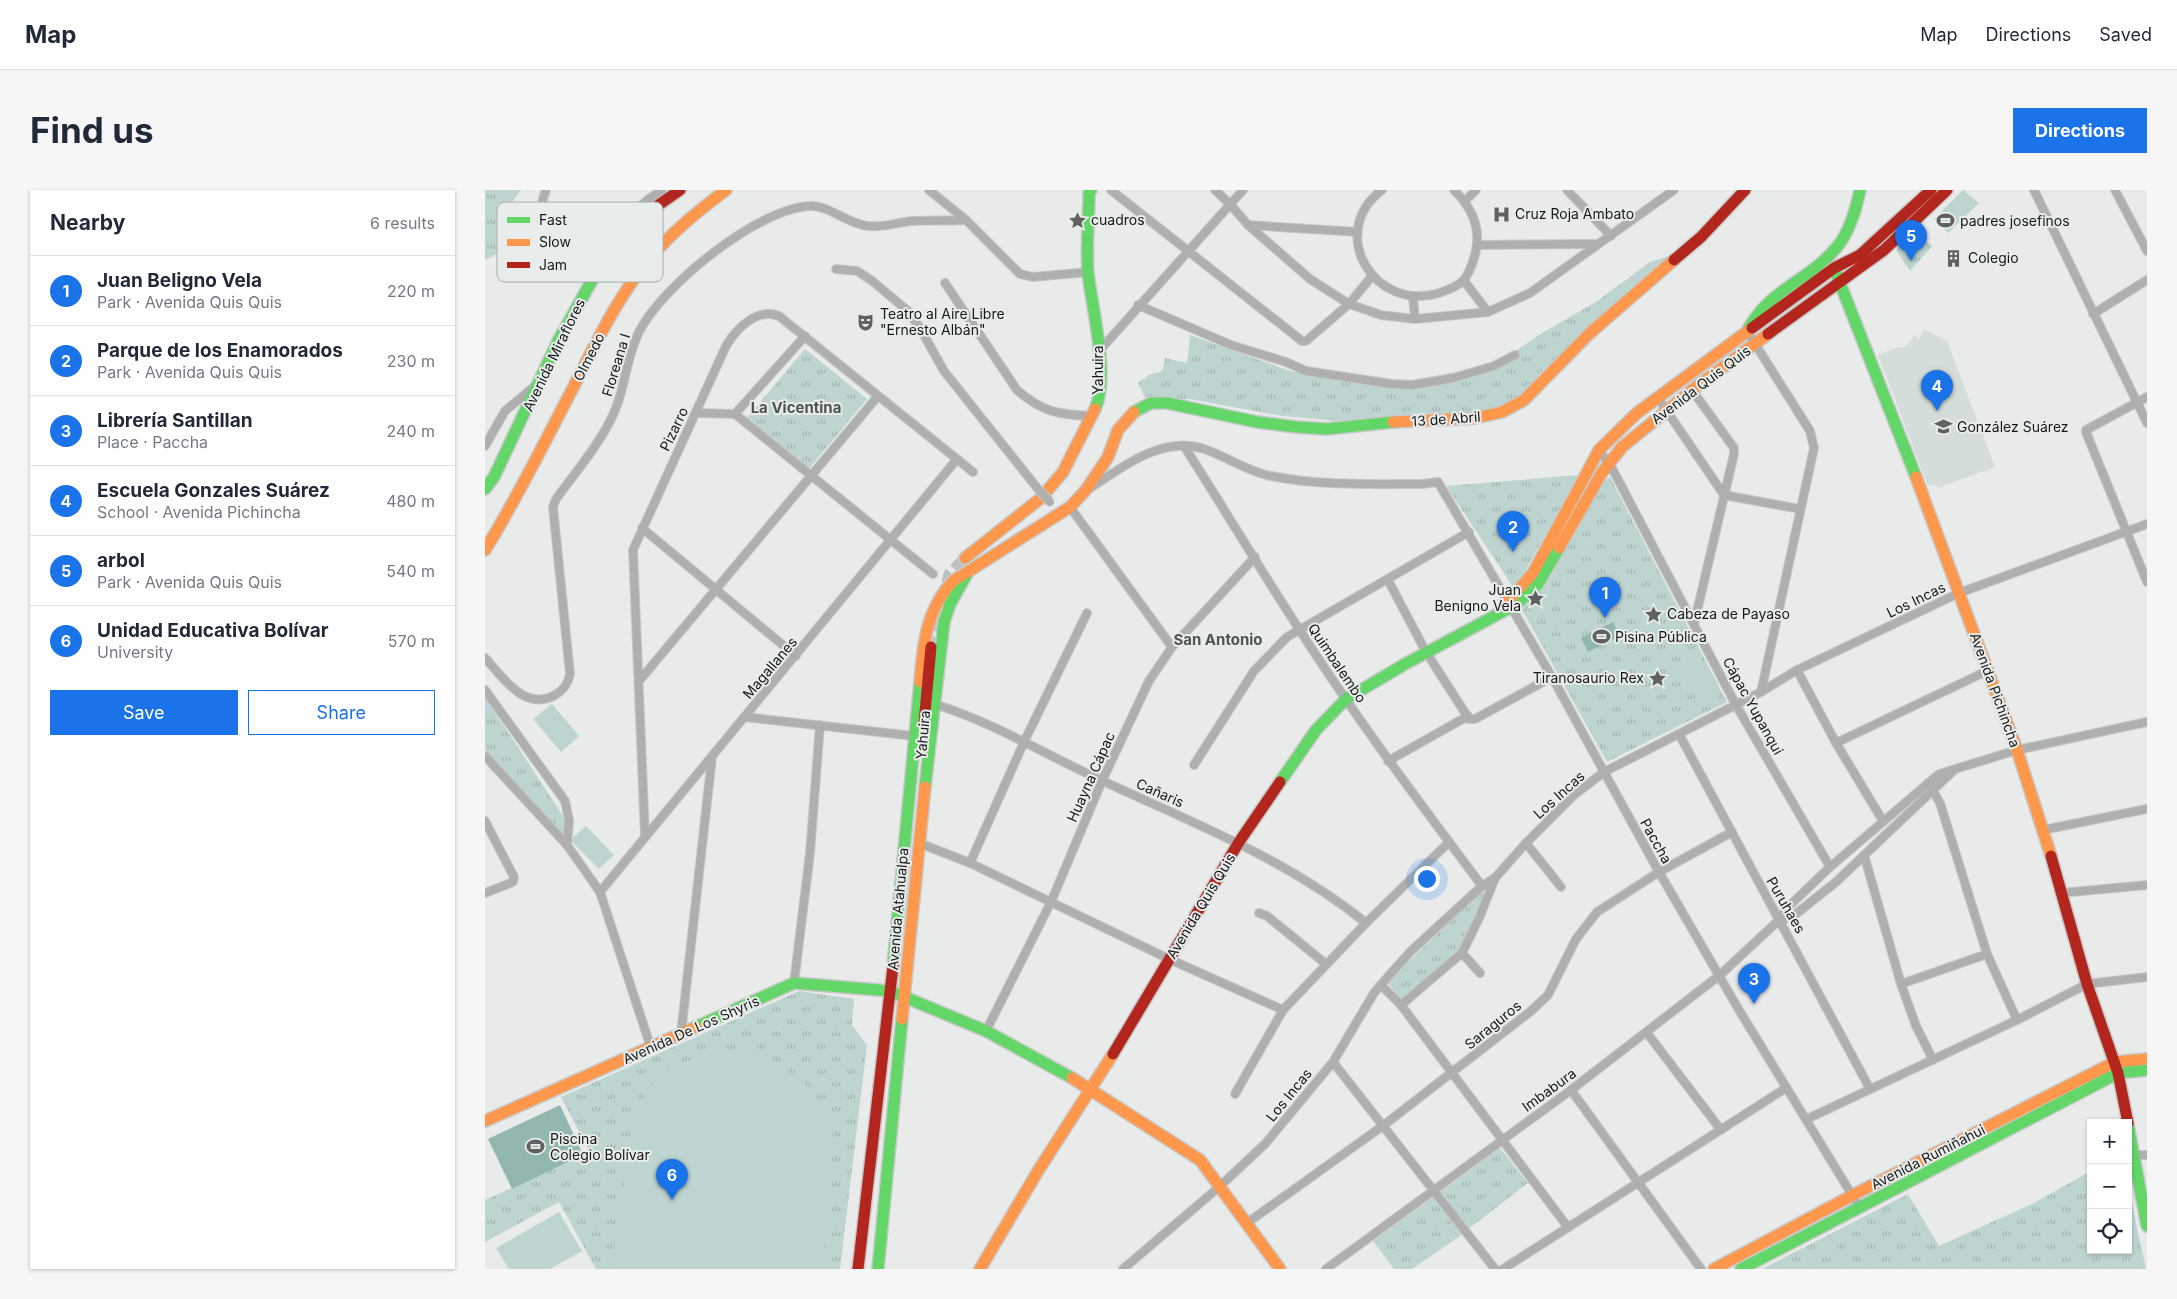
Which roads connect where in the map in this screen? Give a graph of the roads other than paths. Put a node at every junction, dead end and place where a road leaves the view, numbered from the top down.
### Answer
1 (662, 190) edge
2 (680, 190) edge
3 (726, 190) edge
4 (929, 190) edge
5 (1091, 190) edge
6 (1111, 190) edge
7 (1215, 190) edge
8 (1243, 190) edge
9 (1380, 190) edge
10 (1454, 190) edge
11 (1476, 190) edge
12 (1567, 190) edge
13 (1745, 190) edge
14 (1860, 190) edge
15 (1931, 190) edge
16 (1947, 190) edge
17 (2034, 190) edge
18 (2115, 190) edge
19 (1672, 191) edge
20 (1465, 201) junction
21 (643, 202) edge
22 (663, 202) edge
23 (1230, 204) junction
24 (966, 220) junction
25 (1248, 225) junction
26 (1358, 232) junction
27 (1611, 236) junction
28 (1598, 244) junction
29 (1477, 245) junction
30 (663, 246) edge
31 (1188, 251) junction
32 (2147, 251) edge
33 (1833, 268) junction
34 (835, 269) dead end
35 (1089, 272) junction
36 (1372, 276) junction
37 (2147, 280) edge
38 (592, 282) edge
39 (632, 282) edge
40 (1465, 282) junction
41 (945, 283) dead end
42 (1840, 283) junction
43 (1413, 297) junction
44 (1349, 304) junction
45 (1138, 305) junction
46 (1488, 312) junction
47 (2093, 314) junction
48 (1415, 319) junction
49 (1747, 331) junction
50 (805, 336) junction
51 (1754, 345) junction
52 (1100, 350) junction
53 (1515, 355) dead end
54 (540, 382) junction
55 (1693, 390) junction
56 (878, 396) junction
57 (2147, 397) edge
58 (1658, 398) junction
59 (2137, 402) junction
60 (1151, 403) joint
61 (1665, 411) junction
62 (696, 413) junction
63 (735, 414) junction
64 (1092, 416) junction
65 (2147, 423) edge
66 (485, 446) edge
67 (1184, 446) junction
68 (1599, 450) junction
69 (957, 459) junction
70 (1608, 463) junction
71 (973, 472) dead end
72 (810, 476) junction
73 (485, 489) edge
74 (1087, 490) junction
75 (1724, 495) junction
76 (1070, 507) junction
77 (1800, 509) junction
78 (1055, 518) junction
79 (2147, 524) edge
80 (499, 528) junction
81 (642, 528) junction
82 (1469, 532) junction
83 (2126, 532) junction
84 (485, 538) edge
85 (891, 541) junction
86 (485, 550) edge
87 (965, 558) tunnel mouth
88 (1255, 558) junction
89 (974, 567) junction
90 (933, 574) dead end
91 (1388, 580) junction
92 (2147, 582) edge
93 (717, 590) junction
94 (1959, 593) junction
95 (1509, 605) junction
96 (1087, 613) dead end
97 (1694, 624) junction
98 (1299, 629) junction
99 (1171, 647) junction
100 (931, 648) tunnel mouth
101 (1426, 652) junction
102 (796, 656) junction
103 (485, 658) edge
104 (1797, 670) junction
105 (1989, 670) junction
106 (1552, 677) junction
107 (639, 681) junction
108 (485, 690) edge
109 (1761, 692) junction
110 (1346, 699) junction
111 (934, 704) junction
112 (1736, 705) junction
113 (745, 717) junction
114 (1469, 717) junction
115 (2147, 722) edge
116 (820, 725) junction
117 (1679, 734) junction
118 (914, 736) junction
119 (1023, 742) junction
120 (1836, 743) junction
121 (2017, 750) junction
122 (485, 756) edge
123 (712, 757) junction
124 (1388, 761) junction
125 (1194, 765) dead end
126 (1955, 768) junction
127 (1604, 772) junction
128 (1102, 781) junction
129 (1928, 783) junction
130 (1934, 791) junction
131 (917, 793) junction
132 (2147, 809) edge
133 (485, 821) edge
134 (1883, 821) junction
135 (2043, 830) junction
136 (1732, 832) junction
137 (905, 835) junction
138 (645, 836) junction
139 (919, 839) junction
140 (1239, 842) junction
141 (1449, 842) junction
142 (1525, 843) junction
143 (567, 845) junction
144 (1864, 855) junction
145 (969, 863) junction
146 (1830, 867) junction
147 (1659, 872) junction
148 (1495, 878) junction
149 (2147, 885) edge
150 (1482, 886) junction
151 (1561, 887) dead end
152 (600, 892) junction
153 (485, 893) edge
154 (2061, 894) junction
155 (1051, 902) junction
156 (1259, 913) dead end
157 (1779, 920) junction
158 (1365, 923) junction
159 (1462, 953) junction
160 (1987, 954) junction
161 (1169, 959) junction
162 (1326, 964) junction
163 (1481, 973) dead end
164 (1720, 974) junction
165 (2147, 977) edge
166 (794, 983) junction
167 (1901, 984) junction
168 (2087, 984) junction
169 (1381, 985) junction
170 (890, 991) junction
171 (905, 996) junction
172 (1401, 1006) junction
173 (1283, 1010) junction
174 (2017, 1020) junction
175 (985, 1031) junction
176 (1647, 1033) junction
177 (681, 1034) junction
178 (651, 1048) junction
179 (2147, 1059) edge
180 (1933, 1060) junction
181 (1333, 1062) junction
182 (2117, 1068) junction
183 (2147, 1070) edge
184 (1451, 1074) junction
185 (1786, 1088) junction
186 (1092, 1089) junction
187 (1870, 1089) junction
188 (1571, 1090) junction
189 (1235, 1094) dead end
190 (486, 1117) edge
191 (1807, 1119) junction
192 (2127, 1119) edge
193 (1384, 1125) junction
194 (1721, 1130) junction
195 (1501, 1140) junction
196 (2132, 1145) edge
197 (2147, 1154) edge
198 (2134, 1155) junction
199 (1640, 1183) junction
200 (1219, 1187) junction
201 (1434, 1189) junction
202 (1853, 1195) junction
203 (1861, 1208) junction
204 (1247, 1223) junction
205 (1567, 1226) junction
206 (2147, 1226) edge
207 (858, 1269) edge
208 (877, 1269) edge
209 (980, 1269) edge
210 (1125, 1269) edge
211 (1281, 1269) edge
212 (1326, 1269) edge
213 (1495, 1269) edge
214 (1503, 1269) edge
215 (1701, 1269) edge
216 (1714, 1269) edge
217 (1741, 1269) edge

1 - 21 street
2 - 22 main road, Avenida Miraflores
3 - 30 main road, Olmedo
4 - 24 street
5 - 35 main road, Yahuira
6 - 31 street
7 - 23 street
8 - 23 street
9 - 26 street
10 - 20 street
11 - 20 street
12 - 27 street
13 - 60 main road, 13 de Abril
14 - 49 main road
15 - 33 main road, Avenida Quis Quis
16 - 42 main road, Avenida Quis Quis
17 - 47 street
18 - 32 street
19 - 27 street
20 - 29 street
23 - 25 street
23 - 31 street
24 - 35 street
24 - 103 street, Floreana I
25 - 26 street
25 - 44 street
26 - 36 street
27 - 28 street
28 - 29 street
28 - 46 street
29 - 40 street
31 - 44 street
31 - 45 street
33 - 42 main road, Avenida Pichincha
33 - 49 main road, Avenida Quis Quis
34 - 78 street, bridge
35 - 52 main road, Yahuira
36 - 43 street
36 - 44 street
37 - 47 street
38 - 54 main road, Avenida Miraflores
39 - 80 main road, Olmedo
40 - 43 street
40 - 46 street
41 - 64 street
42 - 51 main road, Avenida Quis Quis
42 - 94 main road, Avenida Pichincha
43 - 48 street
44 - 48 street
45 - 52 street
45 - 53 street
46 - 48 street
47 - 59 street
49 - 51 street
49 - 58 main road, Avenida Quis Quis
50 - 56 street, Pizarro
50 - 62 street, Pizarro
50 - 63 street
51 - 55 main road, Avenida Quis Quis
51 - 77 street
52 - 64 main road, Yahuira
54 - 66 street
54 - 73 main road, Avenida Miraflores
55 - 61 main road, Avenida Quis Quis
55 - 75 street
56 - 69 street, Pizarro
56 - 72 street
57 - 59 street
58 - 61 street
58 - 68 main road, Avenida Quis Quis
59 - 65 street
59 - 83 street
60 - 74 main road, Avenida Atahualpa
61 - 70 main road, Avenida Quis Quis
61 - 75 street
62 - 63 street
62 - 81 street, Pizarro
63 - 72 street
64 - 87 main road, Yahuira
67 - 74 street
67 - 82 street, Paccha
67 - 88 street, Quimbalembo
68 - 70 street, Cápac Yupanqui
68 - 95 main road, Avenida Quis Quis
69 - 71 street, Pizarro
69 - 85 street, Magallanes
70 - 95 main road, Avenida Quis Quis
70 - 97 street, Cápac Yupanqui
72 - 85 street
72 - 93 street
74 - 76 main road, Avenida Atahualpa
75 - 77 street
75 - 97 street
76 - 78 main road, Avenida Atahualpa
76 - 99 street
77 - 109 street
78 - 89 main road, Avenida Atahualpa
79 - 83 street, Los Incas
80 - 84 main road
80 - 86 main road, Olmedo
81 - 93 street
81 - 107 street, Pizarro
82 - 91 street
82 - 95 street, Paccha
83 - 92 street
83 - 94 street, Los Incas
85 - 90 street
85 - 102 street, Magallanes
88 - 98 street, Quimbalembo
88 - 99 street, Huayna Cápac
89 - 111 main road, Avenida Atahualpa
89 - 118 main road, Avenida Atahualpa
91 - 98 street
91 - 101 street
93 - 102 street
93 - 107 street
94 - 104 street, Los Incas
94 - 105 main road, Avenida Pichincha
95 - 101 main road, Avenida Quis Quis
95 - 106 street, Paccha
96 - 119 street
97 - 112 street, Cápac Yupanqui
98 - 110 street, Quimbalembo
98 - 125 street
99 - 128 street, Huayna Cápac
100 - 131 main road, Yahuira
101 - 110 main road, Avenida Quis Quis
101 - 114 street
102 - 113 street, Magallanes
104 - 109 street, Los Incas
104 - 120 street
105 - 120 street
105 - 121 main road, Avenida Pichincha
106 - 114 street
106 - 127 street, Paccha
107 - 138 street, Pizarro
108 - 143 street
109 - 112 street, Los Incas
110 - 124 street, Quimbalembo
110 - 140 main road, Avenida Quis Quis
111 - 119 street, Cañaris
111 - 139 main road, Avenida Atahualpa
112 - 117 street, Los Incas
112 - 146 street, Cápac Yupanqui
113 - 116 street
113 - 123 street, Magallanes
114 - 124 street
115 - 121 street, Imbabura
116 - 118 street
116 - 166 street
117 - 127 street, Los Incas
117 - 136 street, Puruhaes
118 - 137 main road, Avenida Atahualpa
119 - 128 street, Cañaris
119 - 145 street
120 - 134 street
121 - 126 street, Imbabura
121 - 135 main road, Avenida Pichincha
122 - 143 street
123 - 138 street, Magallanes
123 - 177 street
124 - 141 street, Quimbalembo
126 - 129 street, Imbabura
126 - 130 street, Imbabura
127 - 142 street, Los Incas
127 - 147 street, Paccha
128 - 140 street, Cañaris
128 - 155 street, Huayna Cápac
129 - 130 street
129 - 134 street, Imbabura
130 - 144 street, Imbabura
130 - 160 street
131 - 137 main road
131 - 139 main road
132 - 135 street
133 - 153 street
134 - 146 street, Imbabura
135 - 154 main road, Avenida Pichincha
136 - 147 street, Saraguros
136 - 157 street, Puruhaes
137 - 170 main road, Avenida Atahualpa
138 - 152 street, Magallanes
139 - 145 street
139 - 171 main road, Avenida Atahualpa
140 - 158 street, Cañaris
140 - 161 main road, Avenida Quis Quis
141 - 150 street, Quimbalembo
141 - 158 street
142 - 148 street, Los Incas
142 - 151 street
143 - 152 street
144 - 157 street, Imbabura
144 - 167 street
145 - 155 street
146 - 157 street, Imbabura
147 - 164 street, Paccha
147 - 184 street, Saraguros
148 - 150 street, Los Incas
148 - 159 street
149 - 154 street
150 - 169 street, Los Incas
152 - 178 street
154 - 168 main road, Avenida Pichincha
155 - 161 street
155 - 175 street, Huayna Cápac
156 - 162 street
157 - 164 street, Imbabura
157 - 187 street, Puruhaes
158 - 162 street
159 - 163 street
159 - 172 street
160 - 167 street
160 - 174 street
161 - 173 street
161 - 186 main road, Avenida Quis Quis
162 - 173 street
164 - 176 street, Imbabura
164 - 185 street, Paccha
165 - 168 street
166 - 170 main road, Avenida De Los Shyris
166 - 177 main road, Avenida De Los Shyris
167 - 180 street
168 - 174 street
168 - 182 main road, Avenida Pichincha
169 - 172 street
169 - 181 street, Los Incas
170 - 171 main road, Avenida De Los Shyris
170 - 207 main road, Avenida Atahualpa
171 - 175 main road, Avenida De Los Shyris
171 - 208 main road, Avenida Atahualpa
172 - 184 street
173 - 189 street
174 - 180 street
175 - 186 main road, Avenida De Los Shyris
176 - 188 street, Imbabura
176 - 194 street
177 - 178 main road, Avenida De Los Shyris
178 - 190 main road, Avenida De Los Shyris
179 - 182 main road, Avenida Rumiñahui
180 - 187 street
181 - 193 street
181 - 200 street, Los Incas
182 - 183 main road, Avenida Rumiñahui
182 - 192 main road, Avenida Pichincha
182 - 202 main road, Avenida Rumiñahui
182 - 203 main road, Avenida Rumiñahui
184 - 193 street, Saraguros
184 - 195 street
185 - 191 street, Paccha
185 - 194 street
186 - 200 main road, Avenida De Los Shyris
186 - 209 main road, Avenida Quis Quis
187 - 191 street
188 - 195 street, Imbabura
188 - 199 street
191 - 202 street, Paccha
193 - 201 street
193 - 204 street, Saraguros
194 - 199 street
195 - 201 street, Imbabura
195 - 205 street
196 - 198 main road, Avenida Pichincha
197 - 198 street
198 - 206 main road, Avenida Pichincha
199 - 205 street
199 - 215 street
200 - 204 main road, Avenida De Los Shyris
200 - 210 street, Los Incas
201 - 212 street, Imbabura
201 - 213 street
202 - 203 street, Paccha
202 - 216 main road, Avenida Rumiñahui
203 - 217 main road, Avenida Rumiñahui
204 - 211 main road, Avenida De Los Shyris
205 - 214 street

